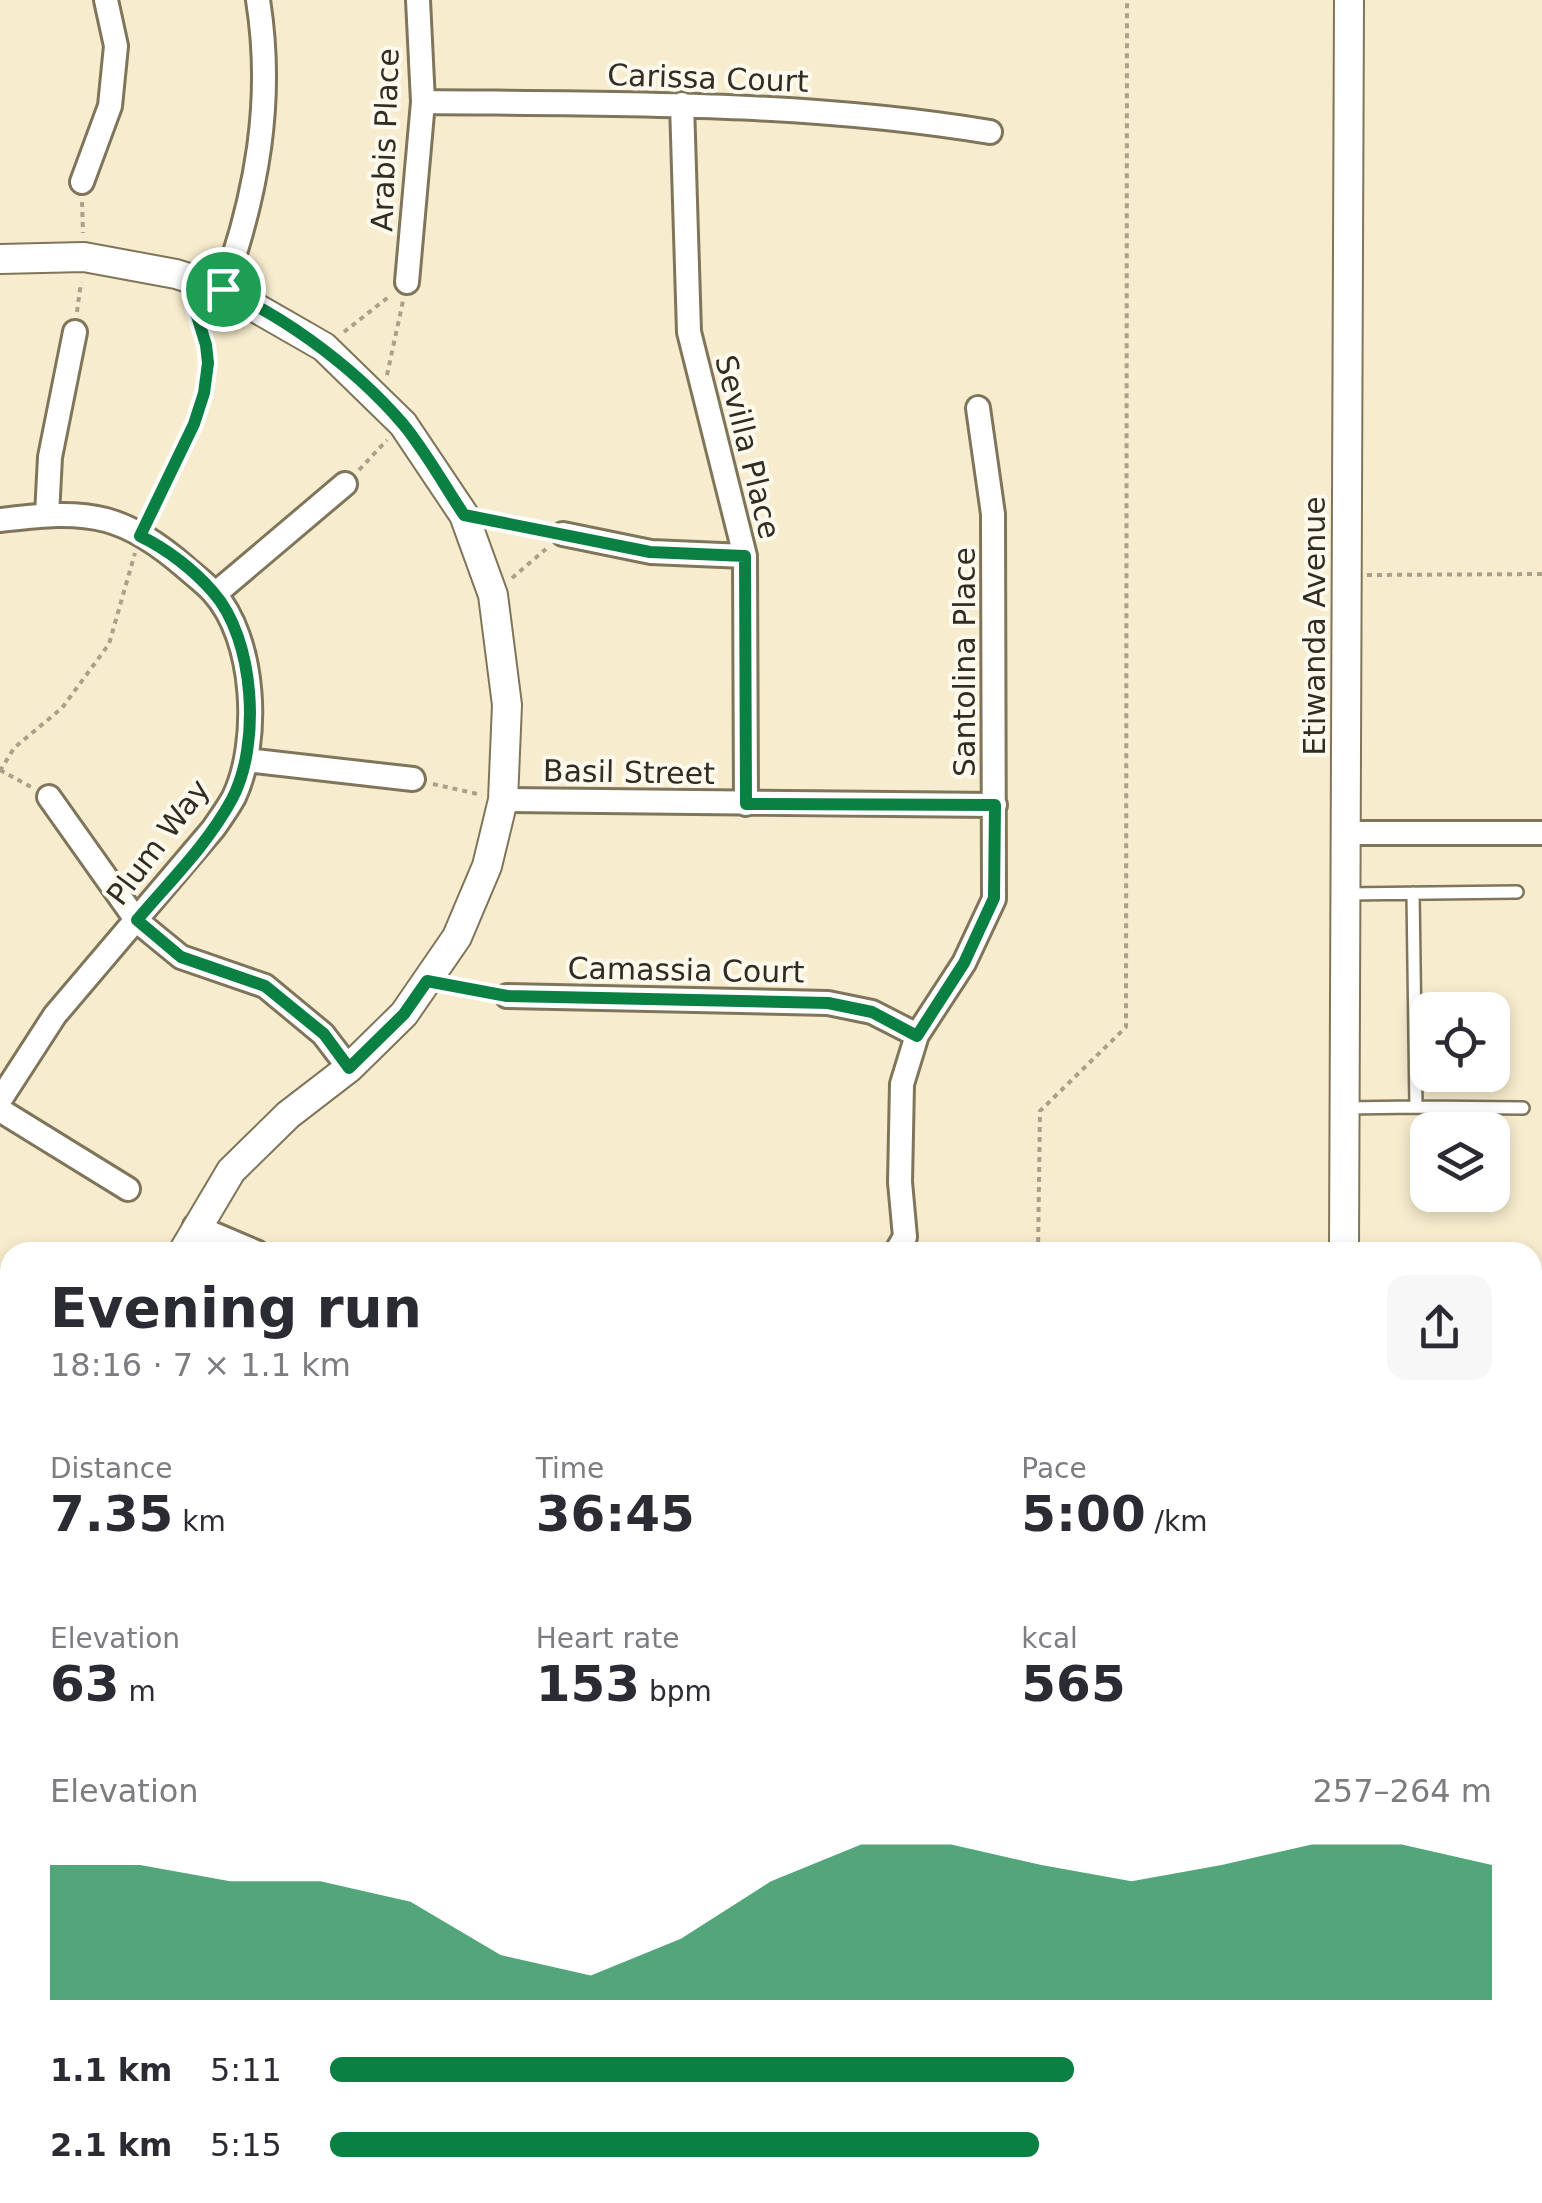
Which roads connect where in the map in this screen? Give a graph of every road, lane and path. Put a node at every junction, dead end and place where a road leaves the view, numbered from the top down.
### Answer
1 (106, 0) edge
2 (258, 0) edge
3 (418, 0) edge
4 (1127, 0) edge
5 (1349, 0) edge
6 (423, 102) junction
7 (682, 104) junction
8 (990, 132) dead end
9 (82, 182) dead end
10 (0, 259) edge
11 (407, 282) junction
12 (212, 285) junction
13 (75, 332) dead end
14 (324, 347) junction
15 (380, 402) junction
16 (978, 408) dead end
17 (402, 424) junction
18 (346, 484) joint
19 (47, 515) junction
20 (464, 515) junction
21 (0, 520) edge
22 (563, 534) junction
23 (140, 536) junction
24 (745, 556) junction
25 (1542, 574) edge
26 (1346, 576) junction
27 (216, 594) junction
28 (493, 594) junction
29 (246, 760) junction
30 (0, 770) edge
31 (414, 779) joint
32 (49, 797) joint
33 (503, 800) junction
34 (746, 804) junction
35 (995, 805) junction
36 (1345, 833) junction
37 (1542, 833) edge
38 (1517, 892) dead end
39 (1414, 893) junction
40 (1345, 894) junction
41 (137, 920) junction
42 (427, 981) junction
43 (507, 996) joint
44 (917, 1036) junction
45 (349, 1068) junction
46 (0, 1100) edge
47 (1416, 1107) junction
48 (1345, 1108) junction
49 (1522, 1108) dead end
50 (0, 1110) edge
51 (128, 1189) dead end
52 (196, 1226) junction
53 (187, 1242) edge
54 (233, 1242) edge
55 (901, 1242) edge
56 (1038, 1242) edge
57 (1344, 1242) edge

1 - 9 street
2 - 12 street
3 - 6 street, Arabis Place
4 - 56 path
5 - 26 street, Etiwanda Avenue
6 - 7 street, Carissa Court
6 - 11 street, Arabis Place
7 - 8 street, Carissa Court
7 - 24 street, Sevilla Place
10 - 12 street
11 - 14 path
11 - 15 path
12 - 14 street
12 - 23 path
13 - 19 street
14 - 15 street
15 - 17 street
16 - 35 street, Santolina Place
17 - 18 path
17 - 20 street
18 - 27 street
19 - 21 street, Plum Way
19 - 23 street, Plum Way
20 - 22 path
20 - 28 street
22 - 24 street
22 - 28 path
23 - 27 street, Plum Way
23 - 30 path
24 - 34 street, Sevilla Place
25 - 26 path
26 - 36 street, Etiwanda Avenue
27 - 29 street, Plum Way
28 - 33 street
29 - 31 street
29 - 41 street, Plum Way
30 - 32 path
31 - 33 path
32 - 41 street
33 - 34 street, Basil Street
33 - 42 street
34 - 35 street, Basil Street
35 - 44 street, Santolina Place
36 - 37 street
36 - 40 street, Etiwanda Avenue
38 - 39 lane
39 - 40 lane
39 - 47 lane
40 - 48 street, Etiwanda Avenue
41 - 45 street
41 - 46 street, Plum Way
42 - 43 path
42 - 45 street
43 - 44 street, Camassia Court
44 - 55 street, Santolina Place
45 - 52 street
47 - 48 lane
47 - 49 lane
48 - 57 street, Etiwanda Avenue
50 - 51 street
52 - 53 street
52 - 54 street

